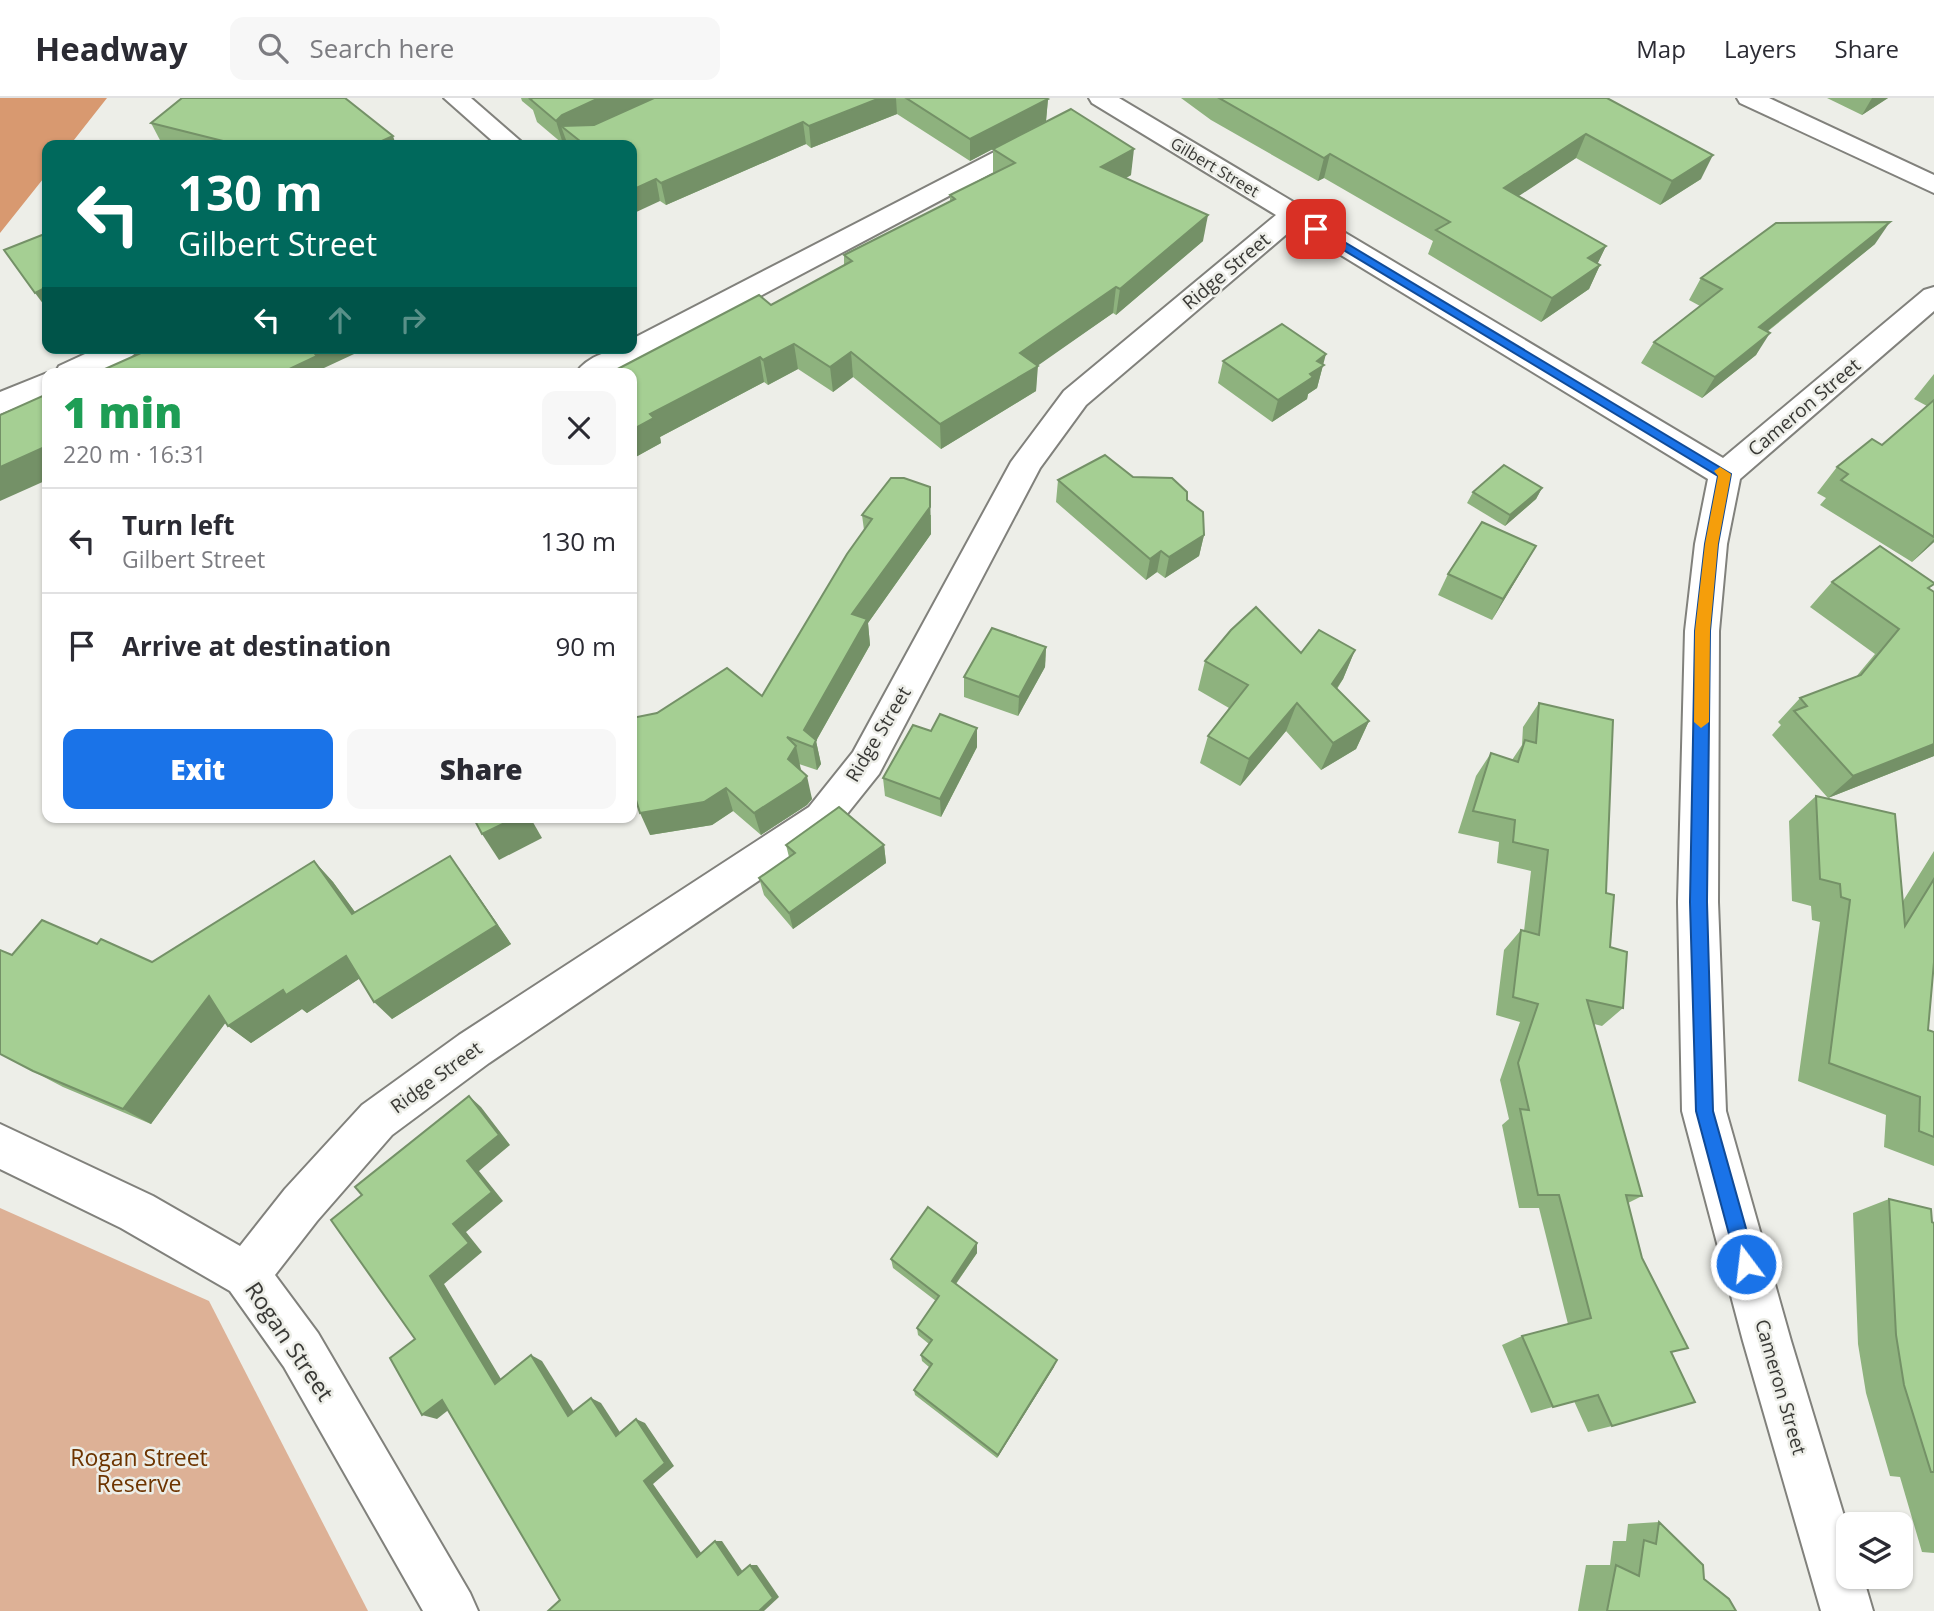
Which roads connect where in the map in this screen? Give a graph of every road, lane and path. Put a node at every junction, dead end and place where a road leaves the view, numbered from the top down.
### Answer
1 (456, 98) edge
2 (1749, 98) edge
3 (1098, 105) edge
4 (1059, 128) edge
5 (506, 140) edge
6 (1934, 185) edge
7 (1293, 215) junction
8 (1934, 296) edge
9 (637, 349) edge
10 (111, 354) edge
11 (627, 354) edge
12 (81, 368) edge
13 (601, 368) edge
14 (42, 385) edge
15 (0, 404) edge
16 (1725, 474) junction
17 (0, 1146) edge
18 (246, 1275) junction
19 (452, 1611) edge
20 (1847, 1611) edge

1 - 5 street
2 - 6 street
3 - 7 street, Gilbert Street
4 - 9 street
7 - 16 street, Gilbert Street
7 - 18 street, Ridge Street
8 - 16 street, Cameron Street
10 - 12 street
11 - 13 street
14 - 15 street
16 - 20 street, Cameron Street
17 - 18 street, Rogan Street
18 - 19 street, Rogan Street

